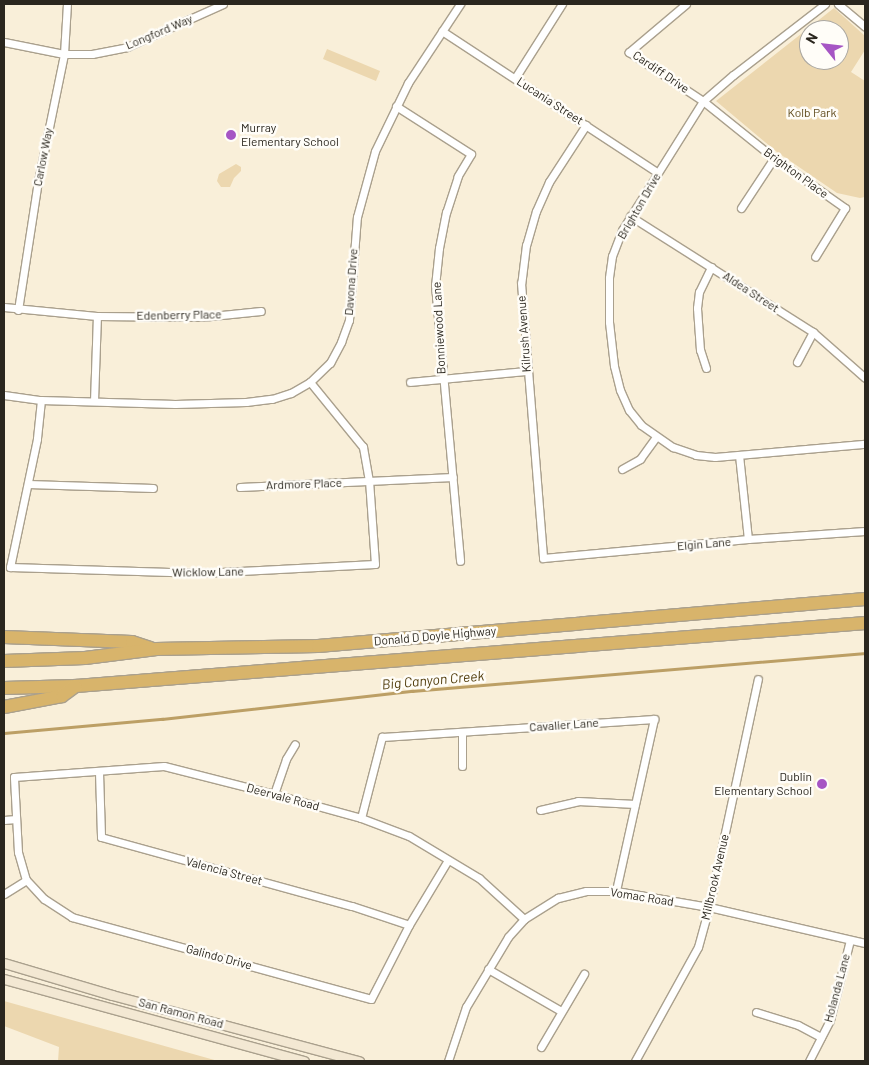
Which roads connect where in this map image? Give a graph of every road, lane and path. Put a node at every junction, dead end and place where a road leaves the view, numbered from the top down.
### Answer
1 (67, 4) edge
2 (223, 4) edge
3 (460, 4) edge
4 (562, 4) edge
5 (683, 4) edge
6 (825, 4) edge
7 (838, 4) edge
8 (865, 28) edge
9 (442, 31) junction
10 (4, 42) edge
11 (64, 54) junction
12 (515, 78) junction
13 (703, 101) junction
14 (396, 106) junction
15 (586, 124) junction
16 (774, 158) junction
17 (658, 173) junction
18 (741, 208) dead end
19 (630, 216) junction
20 (815, 257) dead end
21 (711, 267) junction
22 (4, 307) edge
23 (18, 310) junction
24 (261, 311) dead end
25 (98, 316) junction
26 (813, 332) junction
27 (797, 362) dead end
28 (706, 368) dead end
29 (527, 371) junction
30 (865, 378) edge
31 (442, 380) junction
32 (310, 382) junction
33 (410, 382) dead end
34 (4, 395) edge
35 (41, 400) junction
36 (94, 401) junction
37 (656, 437) junction
38 (865, 444) edge
39 (739, 455) junction
40 (622, 470) dead end
41 (453, 477) junction
42 (369, 482) junction
43 (28, 484) junction
44 (240, 486) dead end
45 (153, 488) dead end
46 (865, 532) edge
47 (748, 540) junction
48 (543, 558) joint
49 (460, 561) dead end
50 (865, 599) edge
51 (865, 623) edge
52 (4, 637) edge
53 (156, 649) junction
54 (4, 661) edge
55 (758, 680) dead end
56 (76, 686) junction
57 (4, 688) edge
58 (4, 707) edge
59 (462, 732) junction
60 (295, 744) dead end
61 (462, 766) dead end
62 (99, 772) junction
63 (14, 777) joint
64 (274, 794) junction
65 (635, 804) junction
66 (540, 810) dead end
67 (361, 818) junction
68 (16, 819) junction
69 (4, 820) edge
70 (448, 860) junction
71 (26, 880) junction
72 (616, 891) junction
73 (4, 894) edge
74 (709, 908) junction
75 (524, 919) junction
76 (409, 925) junction
77 (850, 940) junction
78 (865, 943) edge
79 (4, 963) edge
80 (488, 969) junction
81 (584, 974) dead end
82 (4, 979) edge
83 (561, 1010) junction
84 (756, 1012) dead end
85 (821, 1037) junction
86 (541, 1047) dead end
87 (304, 1061) edge
88 (359, 1061) edge
89 (448, 1061) edge
90 (635, 1061) edge
91 (809, 1061) edge

1 - 11 street, Carlow Way
2 - 11 street, Longford Way
3 - 9 street, Davona Drive
4 - 12 street
5 - 13 street, Cardiff Drive
6 - 13 street, Brighton Drive
7 - 8 street
9 - 12 street, Lucania Street
9 - 14 street, Davona Drive
10 - 11 street, Longford Way
11 - 23 street, Carlow Way
12 - 15 street, Lucania Street
13 - 16 street, Brighton Place
13 - 17 street, Brighton Drive
14 - 31 street, Bonniewood Lane
14 - 32 street, Davona Drive
15 - 17 street, Lucania Street
15 - 29 street, Kilrush Avenue
16 - 18 street
16 - 20 street, Brighton Place
17 - 19 street, Brighton Drive
19 - 21 street, Aldea Street
19 - 37 street, Brighton Drive
21 - 26 street, Aldea Street
21 - 28 street
22 - 23 street, Edenberry Place
23 - 25 street, Edenberry Place
24 - 25 street, Edenberry Place
25 - 36 street
26 - 27 street
26 - 30 street, Aldea Street
29 - 31 street
29 - 48 street, Kilrush Avenue
31 - 33 street
31 - 41 street, Bonniewood Lane
32 - 36 street, Davona Drive
32 - 42 street, Wicklow Lane
34 - 35 street, Davona Drive
35 - 36 street, Davona Drive
35 - 43 street, Wicklow Lane
37 - 39 street, Brighton Drive
37 - 40 street
38 - 39 street, Brighton Drive
39 - 47 street
41 - 42 street, Ardmore Place
41 - 49 street, Bonniewood Lane
42 - 43 street, Wicklow Lane
42 - 44 street, Ardmore Place
43 - 45 street
46 - 47 street, Elgin Lane
47 - 48 street, Elgin Lane
50 - 53 highway, Donald D Doyle Highway
51 - 56 highway, Donald D Doyle Highway
52 - 53 highway
53 - 54 highway, Donald D Doyle Highway
55 - 74 street, Millbrook Avenue
56 - 57 highway, Donald D Doyle Highway
56 - 58 highway
59 - 61 street
59 - 65 street, Cavalier Lane
59 - 67 street, Cavalier Lane
60 - 64 street
62 - 63 street, Deervale Road
62 - 64 street, Deervale Road
62 - 76 street, Valencia Street
63 - 68 street, Galindo Drive
64 - 67 street, Deervale Road
65 - 66 street
65 - 72 street, Cavalier Lane
67 - 70 street, Deervale Road
68 - 69 street
68 - 71 street, Galindo Drive
70 - 75 street, Deervale Road
70 - 76 street, Galindo Drive
71 - 73 street
71 - 76 street, Galindo Drive
72 - 74 street, Vomac Road
72 - 75 street, Vomac Road
74 - 77 street, Vomac Road
74 - 90 street, Millbrook Avenue
75 - 80 street, Vomac Road
77 - 78 street, Vomac Road
77 - 85 street, Holanda Lane
79 - 88 main road, San Ramon Road
80 - 83 street
80 - 89 street, Vomac Road
81 - 83 street
82 - 87 main road, San Ramon Road
83 - 86 street
84 - 85 street
85 - 91 street, Holanda Lane

